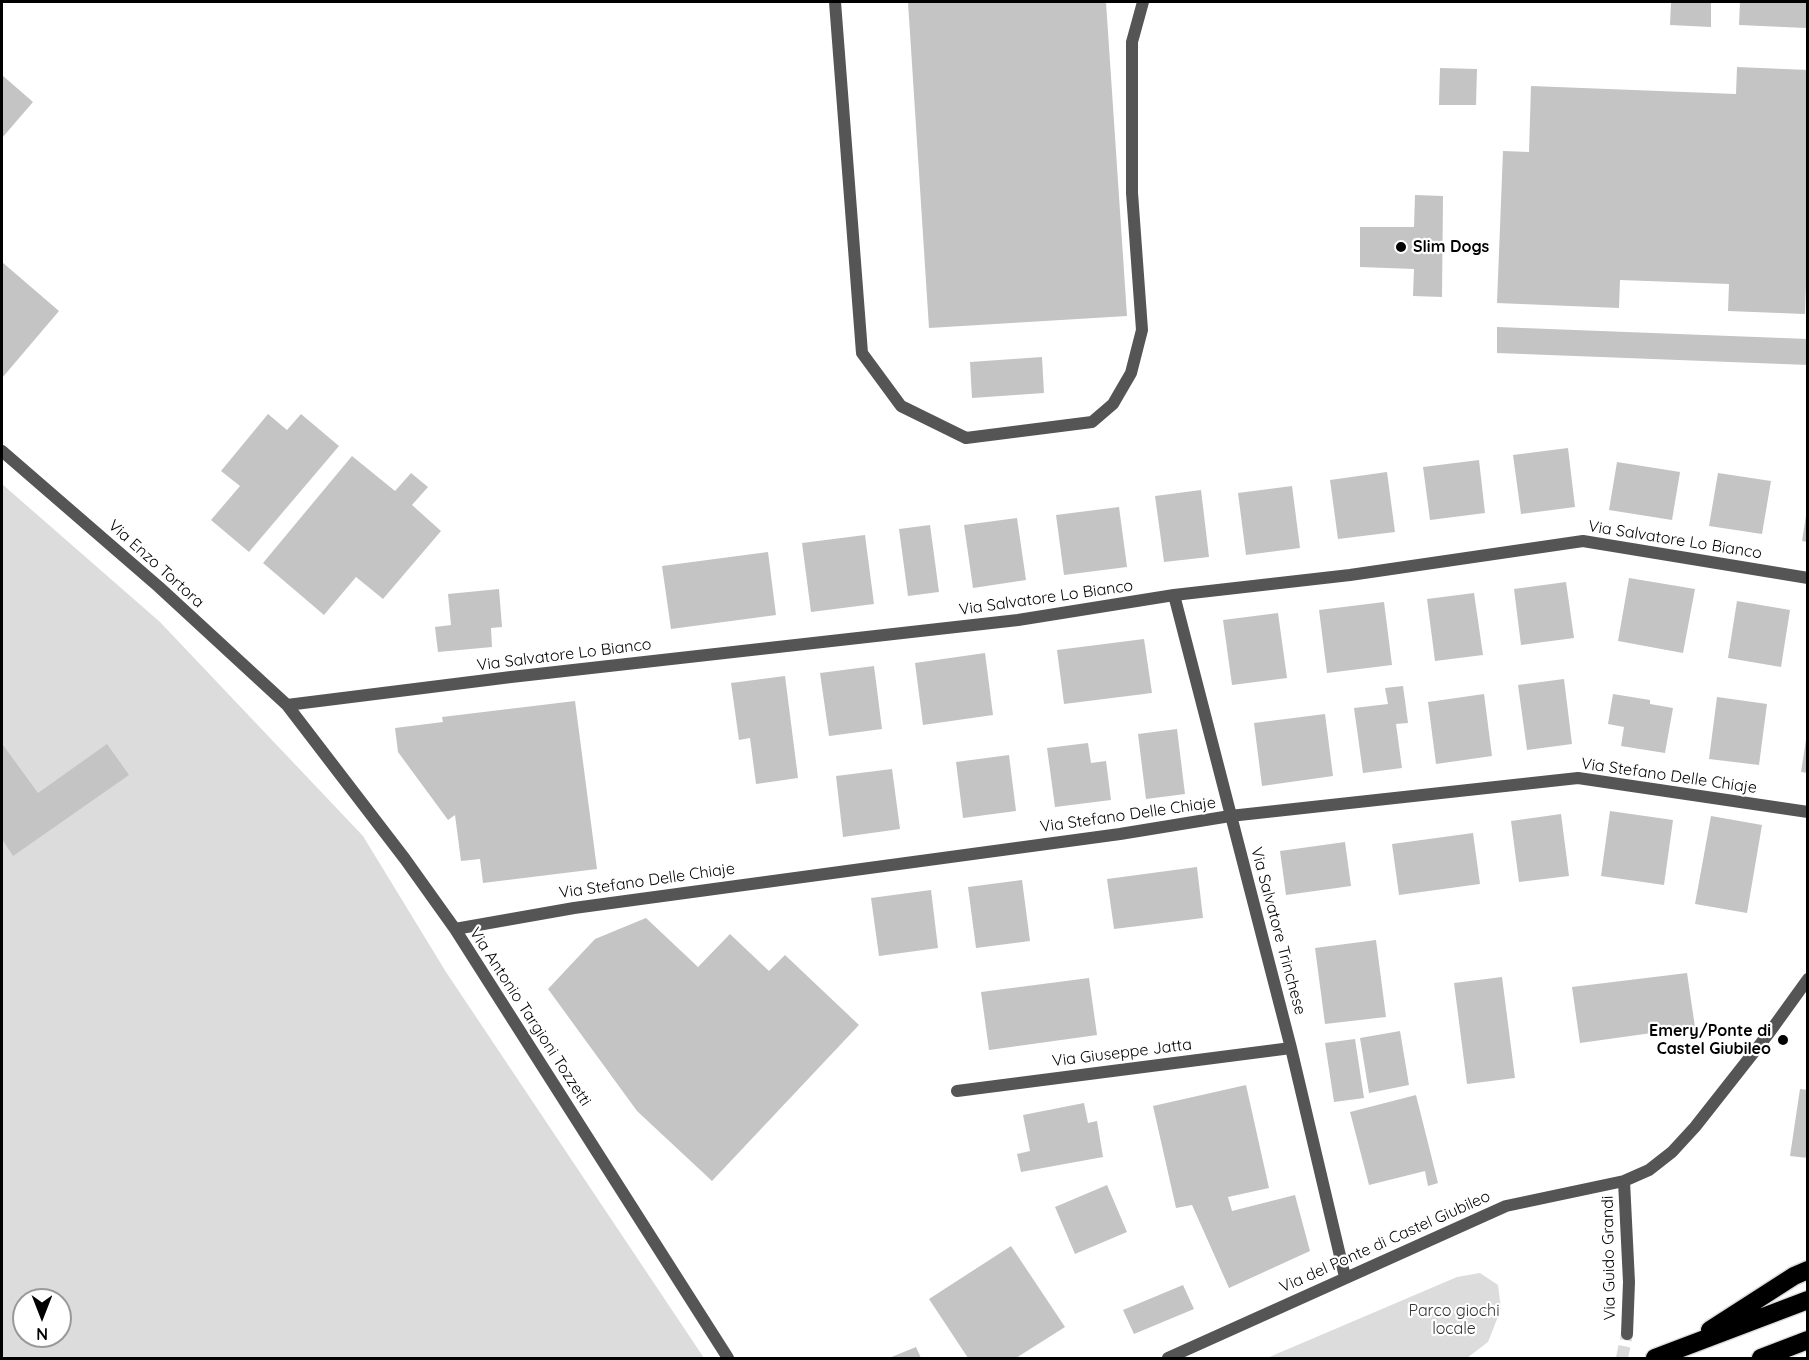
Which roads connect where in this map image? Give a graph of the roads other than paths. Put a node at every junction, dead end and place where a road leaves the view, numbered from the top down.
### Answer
1 (835, 2) edge
2 (1143, 2) edge
3 (2, 451) edge
4 (1808, 578) edge
5 (1174, 595) junction
6 (287, 705) junction
7 (1808, 812) edge
8 (1230, 816) junction
9 (455, 929) junction
10 (1808, 979) edge
11 (1291, 1048) junction
12 (957, 1091) dead end
13 (1624, 1181) junction
14 (1808, 1270) edge
15 (1345, 1277) junction
16 (1808, 1300) edge
17 (1627, 1334) tunnel mouth
18 (1808, 1340) edge
19 (1678, 1350) junction
20 (728, 1359) edge
21 (1168, 1359) edge
22 (1655, 1359) edge
23 (1761, 1359) edge

1 - 2 street
3 - 6 street, Via Enzo Tortora
4 - 5 street, Via Salvatore Lo Bianco
5 - 6 street, Via Salvatore Lo Bianco
5 - 8 street, Via Salvatore Trinchese
6 - 9 street, Via Antonio Targioni Tozzetti
7 - 8 street, Via Stefano Delle Chiaje
8 - 9 street, Via Stefano Delle Chiaje
8 - 11 street, Via Salvatore Trinchese
9 - 20 street, Via Antonio Targioni Tozzetti
10 - 13 street, Via del Ponte di Castel Giubileo
11 - 12 street, Via Giuseppe Jatta
11 - 15 street, Via Salvatore Trinchese
13 - 15 street, Via del Ponte di Castel Giubileo
13 - 17 street, Via Guido Grandi
14 - 19 highway
15 - 21 street, Via del Ponte di Castel Giubileo
16 - 19 highway
18 - 23 highway
19 - 22 highway

